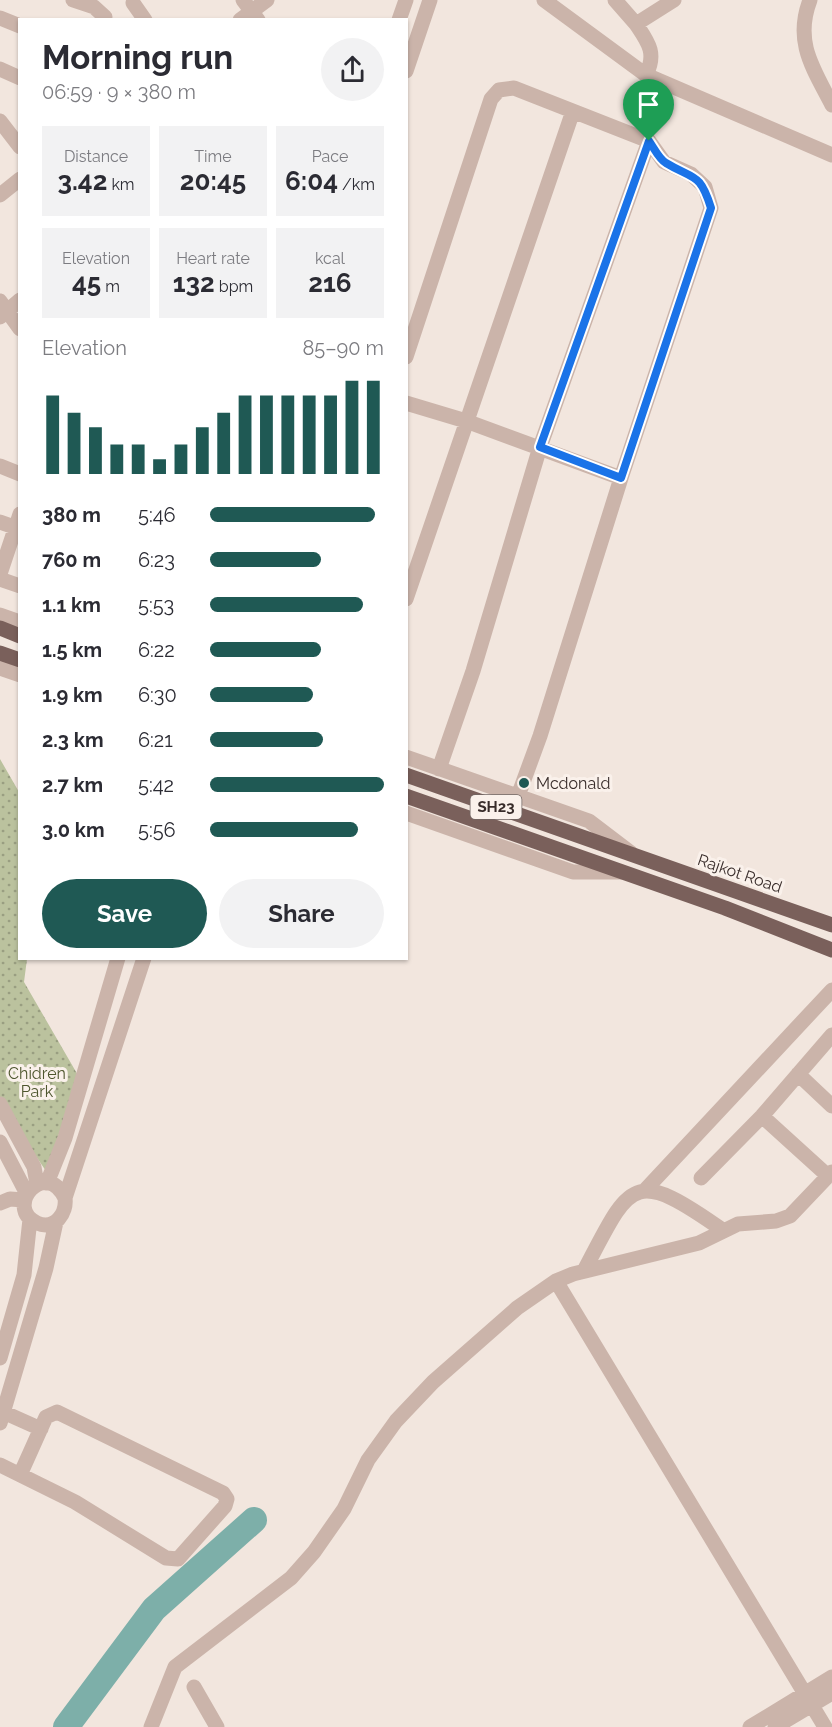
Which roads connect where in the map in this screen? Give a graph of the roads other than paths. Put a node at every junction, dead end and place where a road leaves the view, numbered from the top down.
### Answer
1 (73, 0) edge
2 (267, 0) edge
3 (406, 0) edge
4 (430, 0) edge
5 (544, 0) edge
6 (615, 0) edge
7 (674, 0) edge
8 (810, 0) edge
9 (133, 3) dead end
10 (248, 13) edge
11 (0, 18) edge
12 (104, 18) edge
13 (144, 18) edge
14 (400, 18) edge
15 (636, 24) junction
16 (18, 25) edge
17 (408, 66) edge
18 (0, 69) edge
19 (646, 75) junction
20 (18, 77) edge
21 (832, 105) edge
22 (573, 111) junction
23 (0, 122) edge
24 (649, 141) junction
25 (18, 144) edge
26 (832, 155) edge
27 (18, 181) edge
28 (0, 195) edge
29 (18, 301) edge
30 (2, 310) edge
31 (18, 327) edge
32 (408, 351) edge
33 (408, 404) edge
34 (466, 421) junction
35 (540, 447) junction
36 (0, 466) edge
37 (18, 473) edge
38 (621, 478) junction
39 (0, 522) edge
40 (18, 523) edge
41 (0, 577) edge
42 (18, 585) edge
43 (408, 593) edge
44 (0, 615) edge
45 (18, 621) edge
46 (0, 628) edge
47 (18, 635) edge
48 (0, 653) edge
49 (18, 659) edge
50 (0, 668) edge
51 (18, 674) edge
52 (408, 758) edge
53 (439, 769) junction
54 (408, 776) edge
55 (518, 796) junction
56 (408, 797) edge
57 (408, 814) edge
58 (635, 856) junction
59 (624, 872) junction
60 (825, 922) edge
61 (832, 950) edge
62 (117, 960) edge
63 (143, 960) edge
64 (832, 990) edge
65 (831, 1038) edge
66 (798, 1074) junction
67 (0, 1104) edge
68 (832, 1106) edge
69 (762, 1116) junction
70 (0, 1142) edge
71 (830, 1174) edge
72 (701, 1178) dead end
73 (646, 1189) junction
74 (34, 1190) junction
75 (66, 1198) junction
76 (0, 1203) edge
77 (30, 1219) junction
78 (56, 1222) junction
79 (724, 1231) junction
80 (584, 1271) junction
81 (556, 1281) junction
82 (0, 1358) edge
83 (2, 1417) edge
84 (41, 1429) junction
85 (0, 1465) edge
86 (20, 1475) junction
87 (832, 1677) edge
88 (194, 1687) dead end
89 (832, 1693) edge
90 (808, 1700) junction
91 (150, 1727) edge
92 (217, 1727) edge
93 (750, 1727) edge
94 (775, 1727) edge
95 (825, 1727) edge

1 - 12 street
2 - 10 street
3 - 14 street
4 - 17 street
5 - 19 street
6 - 15 street
7 - 15 street
8 - 21 street
9 - 13 street
11 - 16 street
15 - 19 street
18 - 20 street
19 - 26 street
22 - 24 street
22 - 32 street
22 - 34 street
23 - 25 street
24 - 35 street
24 - 38 street
27 - 28 street
29 - 30 street
30 - 31 street
33 - 34 street
34 - 35 street
34 - 43 street
35 - 38 street
35 - 53 street
36 - 37 street
38 - 55 street
39 - 40 street
40 - 41 street
41 - 42 street
44 - 45 street
46 - 47 main road
48 - 49 main road
50 - 51 street
52 - 53 street
53 - 55 street
54 - 58 main road, SH23
55 - 58 street
56 - 59 main road, SH23
57 - 59 street
58 - 60 main road, Rajkot Road / SH23
59 - 61 main road, SH23
62 - 74 street
63 - 75 street
64 - 73 street
65 - 66 street
66 - 68 street
66 - 69 street
67 - 74 street
69 - 71 street
69 - 72 street
70 - 74 street
71 - 79 street
73 - 79 street
73 - 80 street
74 - 75 street
74 - 76 street
74 - 77 street
75 - 78 street
77 - 78 street
77 - 82 street
78 - 83 street
79 - 80 street
80 - 81 street
81 - 90 street
81 - 91 street
83 - 84 street
84 - 86 street
84 - 86 street
85 - 86 street
87 - 90 street
88 - 92 street
89 - 90 street
90 - 93 street
90 - 94 street
90 - 95 street

